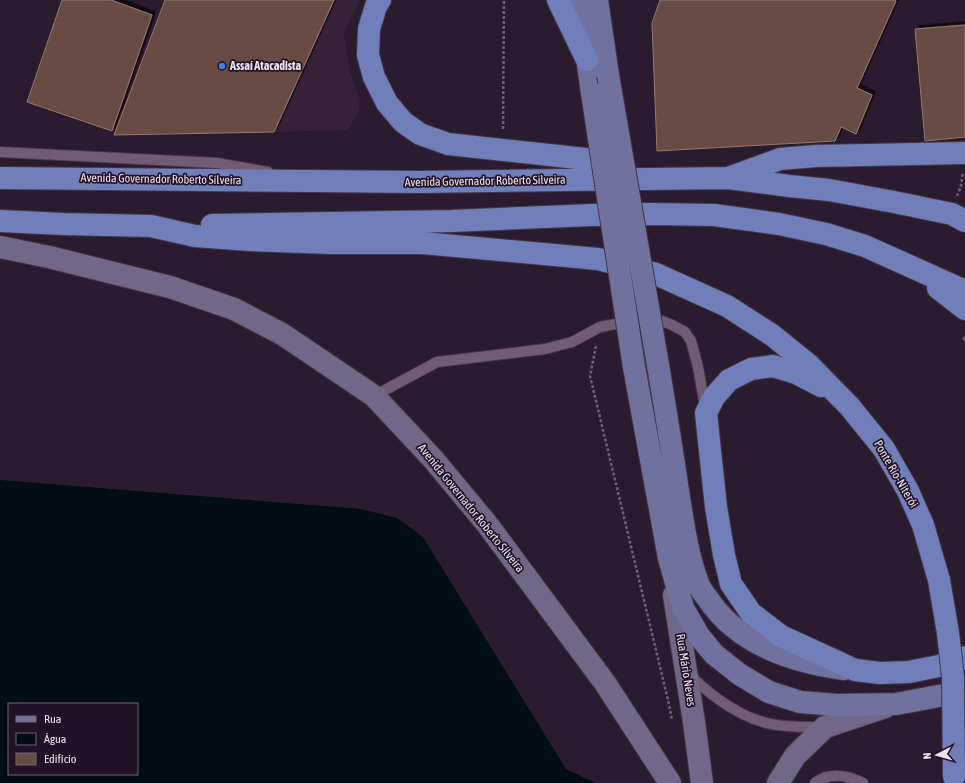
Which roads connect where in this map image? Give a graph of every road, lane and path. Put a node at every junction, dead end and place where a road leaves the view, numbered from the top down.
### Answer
1 (380, 0) edge
2 (504, 0) edge
3 (558, 0) edge
4 (578, 0) edge
5 (597, 0) edge
6 (587, 60) junction
7 (503, 150) junction
8 (0, 152) edge
9 (965, 154) edge
10 (0, 178) edge
11 (660, 178) junction
12 (728, 178) junction
13 (325, 181) junction
14 (961, 186) dead end
15 (960, 211) edge
16 (0, 221) edge
17 (151, 226) junction
18 (0, 247) edge
19 (914, 267) junction
20 (965, 291) edge
21 (965, 309) edge
22 (600, 327) junction
23 (965, 337) edge
24 (965, 341) edge
25 (374, 396) junction
26 (850, 407) junction
27 (706, 413) junction
28 (669, 558) junction
29 (965, 657) edge
30 (686, 670) junction
31 (855, 670) junction
32 (965, 691) edge
33 (896, 704) junction
34 (672, 721) dead end
35 (825, 727) junction
36 (954, 780) edge
37 (670, 783) edge
38 (702, 783) edge
39 (778, 783) edge
40 (815, 783) edge
41 (863, 783) edge

1 - 7 highway
2 - 7 path
3 - 6 highway
4 - 6 main road
5 - 31 main road, bridge
6 - 28 main road, bridge
7 - 11 highway
8 - 13 lane
9 - 12 highway
10 - 13 highway, Avenida Governador Roberto Silveira
11 - 12 highway, Avenida Governador Roberto Silveira
11 - 13 highway, Avenida Governador Roberto Silveira
12 - 15 highway, Avenida Governador Roberto Silveira
14 - 15 path
16 - 17 highway
17 - 19 highway
17 - 26 highway, Ponte Rio-Niterói
18 - 25 street, Avenida Governador Roberto Silveira
19 - 20 highway
19 - 21 highway
22 - 25 lane
22 - 27 lane
22 - 34 path
23 - 24 path
25 - 37 street, Avenida Governador Roberto Silveira
26 - 27 highway
26 - 36 highway, Ponte Rio-Niterói, bridge
27 - 31 highway
28 - 30 street, Rua Mário Neves
28 - 33 main road
29 - 31 highway
30 - 35 lane
30 - 38 street, Rua Mário Neves
32 - 33 main road
33 - 35 street
35 - 39 street
40 - 41 lane

